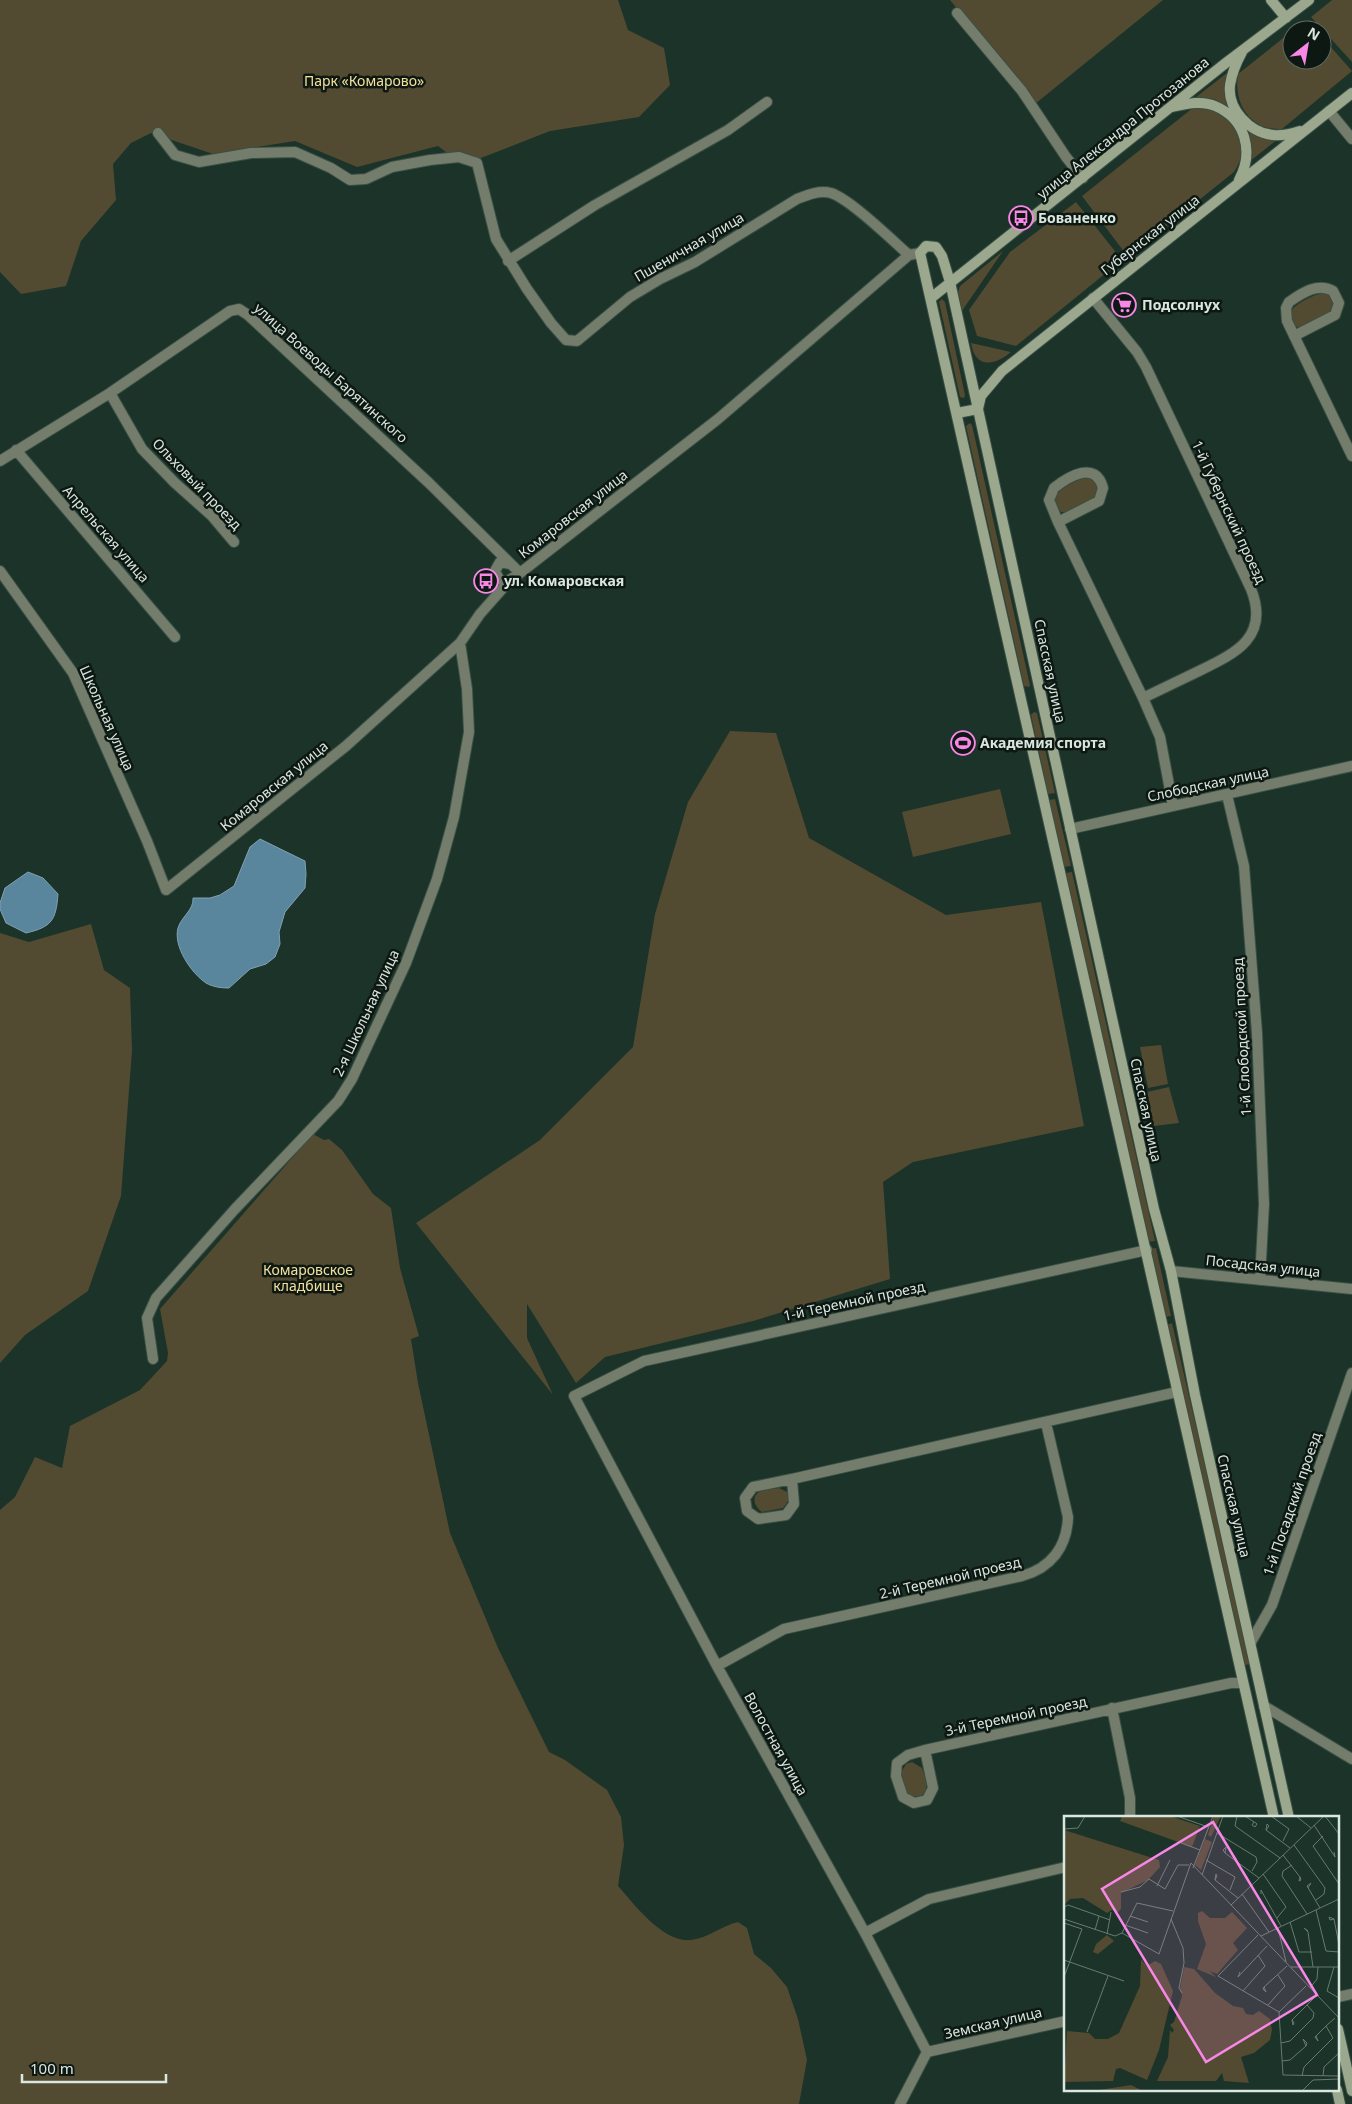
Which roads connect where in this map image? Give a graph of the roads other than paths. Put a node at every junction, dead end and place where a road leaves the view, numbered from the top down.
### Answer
1 (1271, 0) edge
2 (1309, 0) edge
3 (957, 13) dead end
4 (1286, 18) junction
5 (1244, 49) junction
6 (1352, 93) edge
7 (767, 102) dead end
8 (1172, 107) junction
9 (1329, 111) junction
10 (1308, 128) junction
11 (158, 133) dead end
12 (1352, 138) edge
13 (1083, 178) junction
14 (1237, 184) junction
15 (920, 253) junction
16 (909, 255) junction
17 (508, 261) junction
18 (950, 282) junction
19 (931, 298) junction
20 (1093, 298) junction
21 (1294, 336) junction
22 (110, 393) junction
23 (978, 409) junction
24 (957, 413) junction
25 (16, 450) junction
26 (1352, 456) edge
27 (0, 461) edge
28 (1058, 522) junction
29 (234, 542) dead end
30 (510, 564) junction
31 (0, 571) edge
32 (518, 574) junction
33 (175, 637) dead end
34 (460, 643) junction
35 (1143, 698) junction
36 (1042, 702) junction
37 (1024, 706) junction
38 (1352, 766) edge
39 (1227, 795) junction
40 (1173, 806) junction
41 (1070, 829) junction
42 (166, 890) joint
43 (1147, 1250) junction
44 (1171, 1271) junction
45 (1260, 1280) junction
46 (1352, 1289) edge
47 (153, 1359) dead end
48 (1352, 1373) edge
49 (1177, 1392) junction
50 (574, 1396) joint
51 (1046, 1423) junction
52 (792, 1479) junction
53 (1251, 1642) junction
54 (717, 1666) junction
55 (1243, 1683) junction
56 (1249, 1706) junction
57 (1264, 1706) junction
58 (1112, 1708) junction
59 (925, 1750) junction
60 (1352, 1759) edge
61 (1130, 1816) edge
62 (1274, 1816) edge
63 (1289, 1816) edge
64 (1064, 1867) edge
65 (865, 1933) junction
66 (1064, 2021) edge
67 (1340, 2039) edge
68 (927, 2052) junction
69 (1352, 2091) edge
70 (900, 2104) edge

1 - 4 street
2 - 4 street, улица Александра Протозанова
3 - 13 street
4 - 5 street, улица Александра Протозанова
5 - 8 street, улица Александра Протозанова
5 - 10 street
6 - 9 street, Губернская улица
7 - 17 street
8 - 13 street, улица Александра Протозанова
8 - 14 street
9 - 10 street, Губернская улица
9 - 12 street
10 - 14 street, Губернская улица
11 - 17 street, Пшеничная улица
13 - 18 street, улица Александра Протозанова
14 - 20 street, Губернская улица
15 - 16 street
15 - 18 street, Спасская улица
15 - 19 street
16 - 17 street, Пшеничная улица
16 - 32 street, Комаровская улица
18 - 19 street, улица Александра Протозанова
18 - 23 street, Спасская улица
19 - 24 street
20 - 23 street, Губернская улица
20 - 35 street, 1-й Губернский проезд
21 - 21 street
21 - 26 street
22 - 25 street, улица Воеводы Барятинского
22 - 29 street, Ольховый проезд
22 - 30 street, улица Воеводы Барятинского
23 - 24 street
23 - 36 street, Спасская улица
24 - 37 street
25 - 27 street, улица Воеводы Барятинского
25 - 33 street, Апрельская улица
28 - 28 street
28 - 35 street
30 - 32 street, улица Воеводы Барятинского
30 - 32 street
31 - 42 street, Школьная улица
32 - 34 street, Комаровская улица
34 - 42 street, Комаровская улица
34 - 47 street, 2-я Школьная улица
35 - 40 street
36 - 37 street
36 - 41 street, Спасская улица
37 - 43 street
38 - 39 street, Слободская улица
39 - 40 street, Слободская улица
39 - 45 street, 1-й Слободской проезд
40 - 41 street, Слободская улица
41 - 44 street, Спасская улица
43 - 49 street
43 - 50 street, 1-й Теремной проезд
44 - 45 street, Посадская улица
44 - 53 street, Спасская улица
45 - 46 street, Посадская улица
48 - 53 street, 1-й Посадский проезд
49 - 51 street
49 - 55 street
50 - 54 street, Волостная улица
51 - 52 street
51 - 54 street, 2-й Теремной проезд
52 - 52 street
53 - 57 street, Спасская улица
54 - 65 street, Волостная улица
55 - 56 street
55 - 58 street, 3-й Теремной проезд
56 - 57 street
56 - 62 street
57 - 60 street
57 - 63 street, Спасская улица
58 - 59 street, 3-й Теремной проезд
58 - 61 street
59 - 59 street, 3-й Теремной проезд
64 - 65 street
65 - 68 street, Волостная улица
66 - 68 street, Земская улица
67 - 69 street
68 - 70 street

